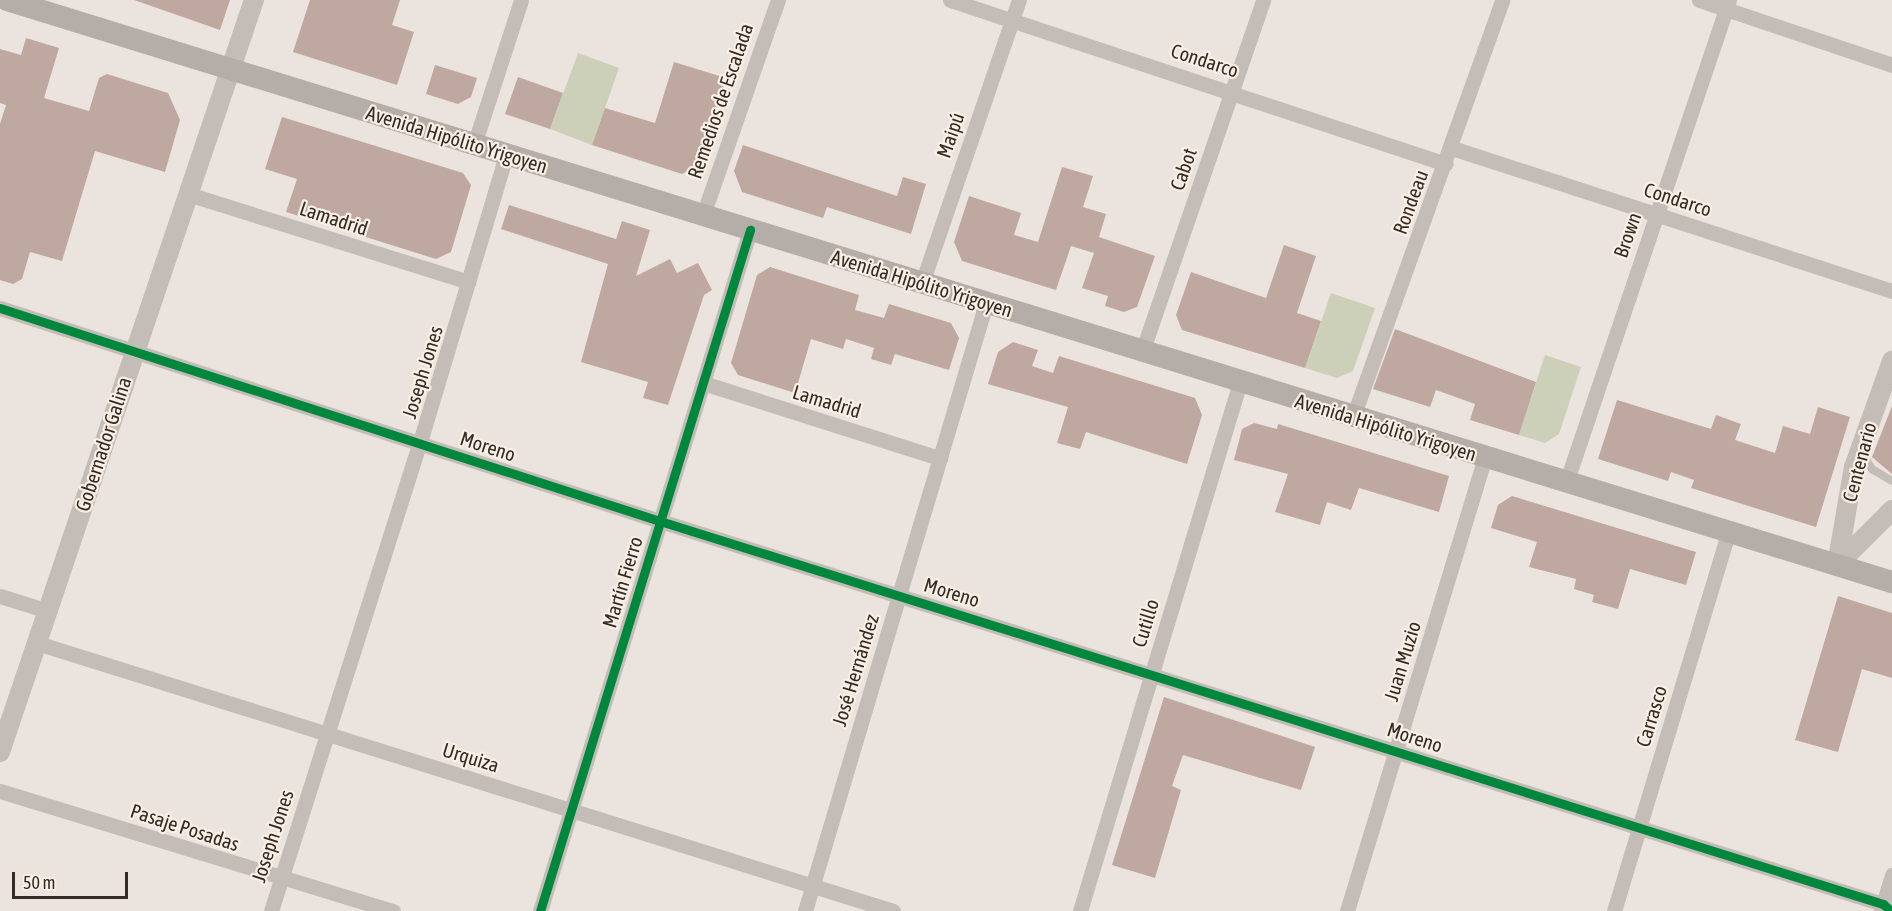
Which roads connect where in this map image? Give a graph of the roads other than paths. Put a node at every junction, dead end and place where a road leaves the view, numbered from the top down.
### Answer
1 (7, 0) edge
2 (254, 0) edge
3 (521, 0) edge
4 (778, 0) edge
5 (950, 0) edge
6 (1019, 0) edge
7 (1263, 0) edge
8 (1502, 0) edge
9 (1699, 0) edge
10 (1727, 4) edge
11 (1012, 20) junction
12 (1892, 65) edge
13 (231, 70) junction
14 (1232, 90) junction
15 (474, 145) junction
16 (1452, 148) junction
17 (506, 154) junction
18 (1446, 164) junction
19 (188, 194) junction
20 (1656, 214) junction
21 (703, 215) junction
22 (750, 230) junction
23 (468, 282) junction
24 (922, 283) junction
25 (1892, 291) edge
26 (986, 303) junction
27 (0, 308) edge
28 (134, 352) junction
29 (1142, 352) junction
30 (1892, 361) edge
31 (1240, 382) junction
32 (703, 383) junction
33 (1353, 417) junction
34 (420, 442) junction
35 (1861, 445) junction
36 (940, 458) junction
37 (1485, 458) junction
38 (1892, 481) edge
39 (1566, 483) junction
40 (1892, 510) edge
41 (660, 521) junction
42 (1728, 533) junction
43 (1837, 565) junction
44 (1892, 582) edge
45 (899, 594) junction
46 (0, 596) edge
47 (48, 611) junction
48 (37, 643) junction
49 (1152, 673) junction
50 (326, 736) junction
51 (1396, 750) junction
52 (0, 752) edge
53 (0, 791) edge
54 (572, 809) junction
55 (1640, 827) junction
56 (1892, 875) edge
57 (280, 879) junction
58 (812, 886) junction
59 (1885, 909) edge
60 (271, 911) edge
61 (393, 911) edge
62 (540, 911) edge
63 (805, 911) edge
64 (893, 911) edge
65 (1080, 911) edge
66 (1347, 911) edge
67 (1614, 911) edge

1 - 13 main road, Avenida Hipólito Yrigoyen
2 - 13 street, Gobernador Galina
3 - 15 street
4 - 21 street, Remedios de Escalada
5 - 11 street, Condarco
6 - 11 street, Maipú
7 - 14 street, Cabot
8 - 16 street, Rondeau
9 - 10 street
10 - 12 street
10 - 20 street, Brown
11 - 14 street, Condarco
11 - 24 street, Maipú
13 - 15 main road, Avenida Hipólito Yrigoyen
13 - 19 street, Gobernador Galina
14 - 18 street, Condarco
14 - 29 street, Cabot
15 - 17 main road, Avenida Hipólito Yrigoyen
16 - 18 street, Rondeau
16 - 20 street, Condarco
17 - 21 main road, Avenida Hipólito Yrigoyen
17 - 23 street, Joseph Jones
18 - 33 street, Rondeau
19 - 23 street, Lamadrid
19 - 28 street, Gobernador Galina
20 - 25 street, Condarco
20 - 39 street, Brown
21 - 22 main road, Avenida Hipólito Yrigoyen
22 - 24 main road, Avenida Hipólito Yrigoyen
22 - 32 street, Martín Fierro
23 - 34 street, Joseph Jones
24 - 26 main road, Avenida Hipólito Yrigoyen
26 - 29 main road, Avenida Hipólito Yrigoyen
26 - 36 street, José Hernández
27 - 28 street, Moreno
28 - 34 street, Moreno
28 - 47 street, Gobernador Galina
29 - 31 main road, Avenida Hipólito Yrigoyen
30 - 35 street, Centenario
31 - 33 main road, Avenida Hipólito Yrigoyen
31 - 49 street, Cutillo
32 - 36 street, Lamadrid
32 - 41 street, Martín Fierro
33 - 37 main road, Avenida Hipólito Yrigoyen
34 - 41 street, Moreno
34 - 50 street, Joseph Jones
35 - 38 lane
35 - 43 street, Centenario
36 - 45 street, José Hernández
37 - 39 main road, Avenida Hipólito Yrigoyen
37 - 51 street, Juan Muzio
39 - 42 main road, Avenida Hipólito Yrigoyen
40 - 43 street
41 - 45 street, Moreno
41 - 54 street, Martín Fierro
42 - 43 main road, Avenida Hipólito Yrigoyen
42 - 55 street, Carrasco
43 - 44 main road, Avenida Hipólito Yrigoyen
45 - 49 street, Moreno
45 - 58 street, José Hernández
46 - 47 street
47 - 48 street, Gobernador Galina
48 - 50 street, Urquiza
48 - 52 street, Gobernador Galina
49 - 51 street, Moreno
49 - 65 street, Cutillo
50 - 54 street, Urquiza
50 - 57 street, Joseph Jones
51 - 55 street, Moreno
51 - 66 street, Juan Muzio
53 - 57 street, Pasaje Posadas
54 - 58 street, Urquiza
54 - 62 street, Martín Fierro
55 - 59 street, Moreno
55 - 67 street, Carrasco
56 - 59 street
57 - 60 street, Joseph Jones
57 - 61 street, Pasaje Posadas
58 - 63 street, José Hernández
58 - 64 street, Urquiza

